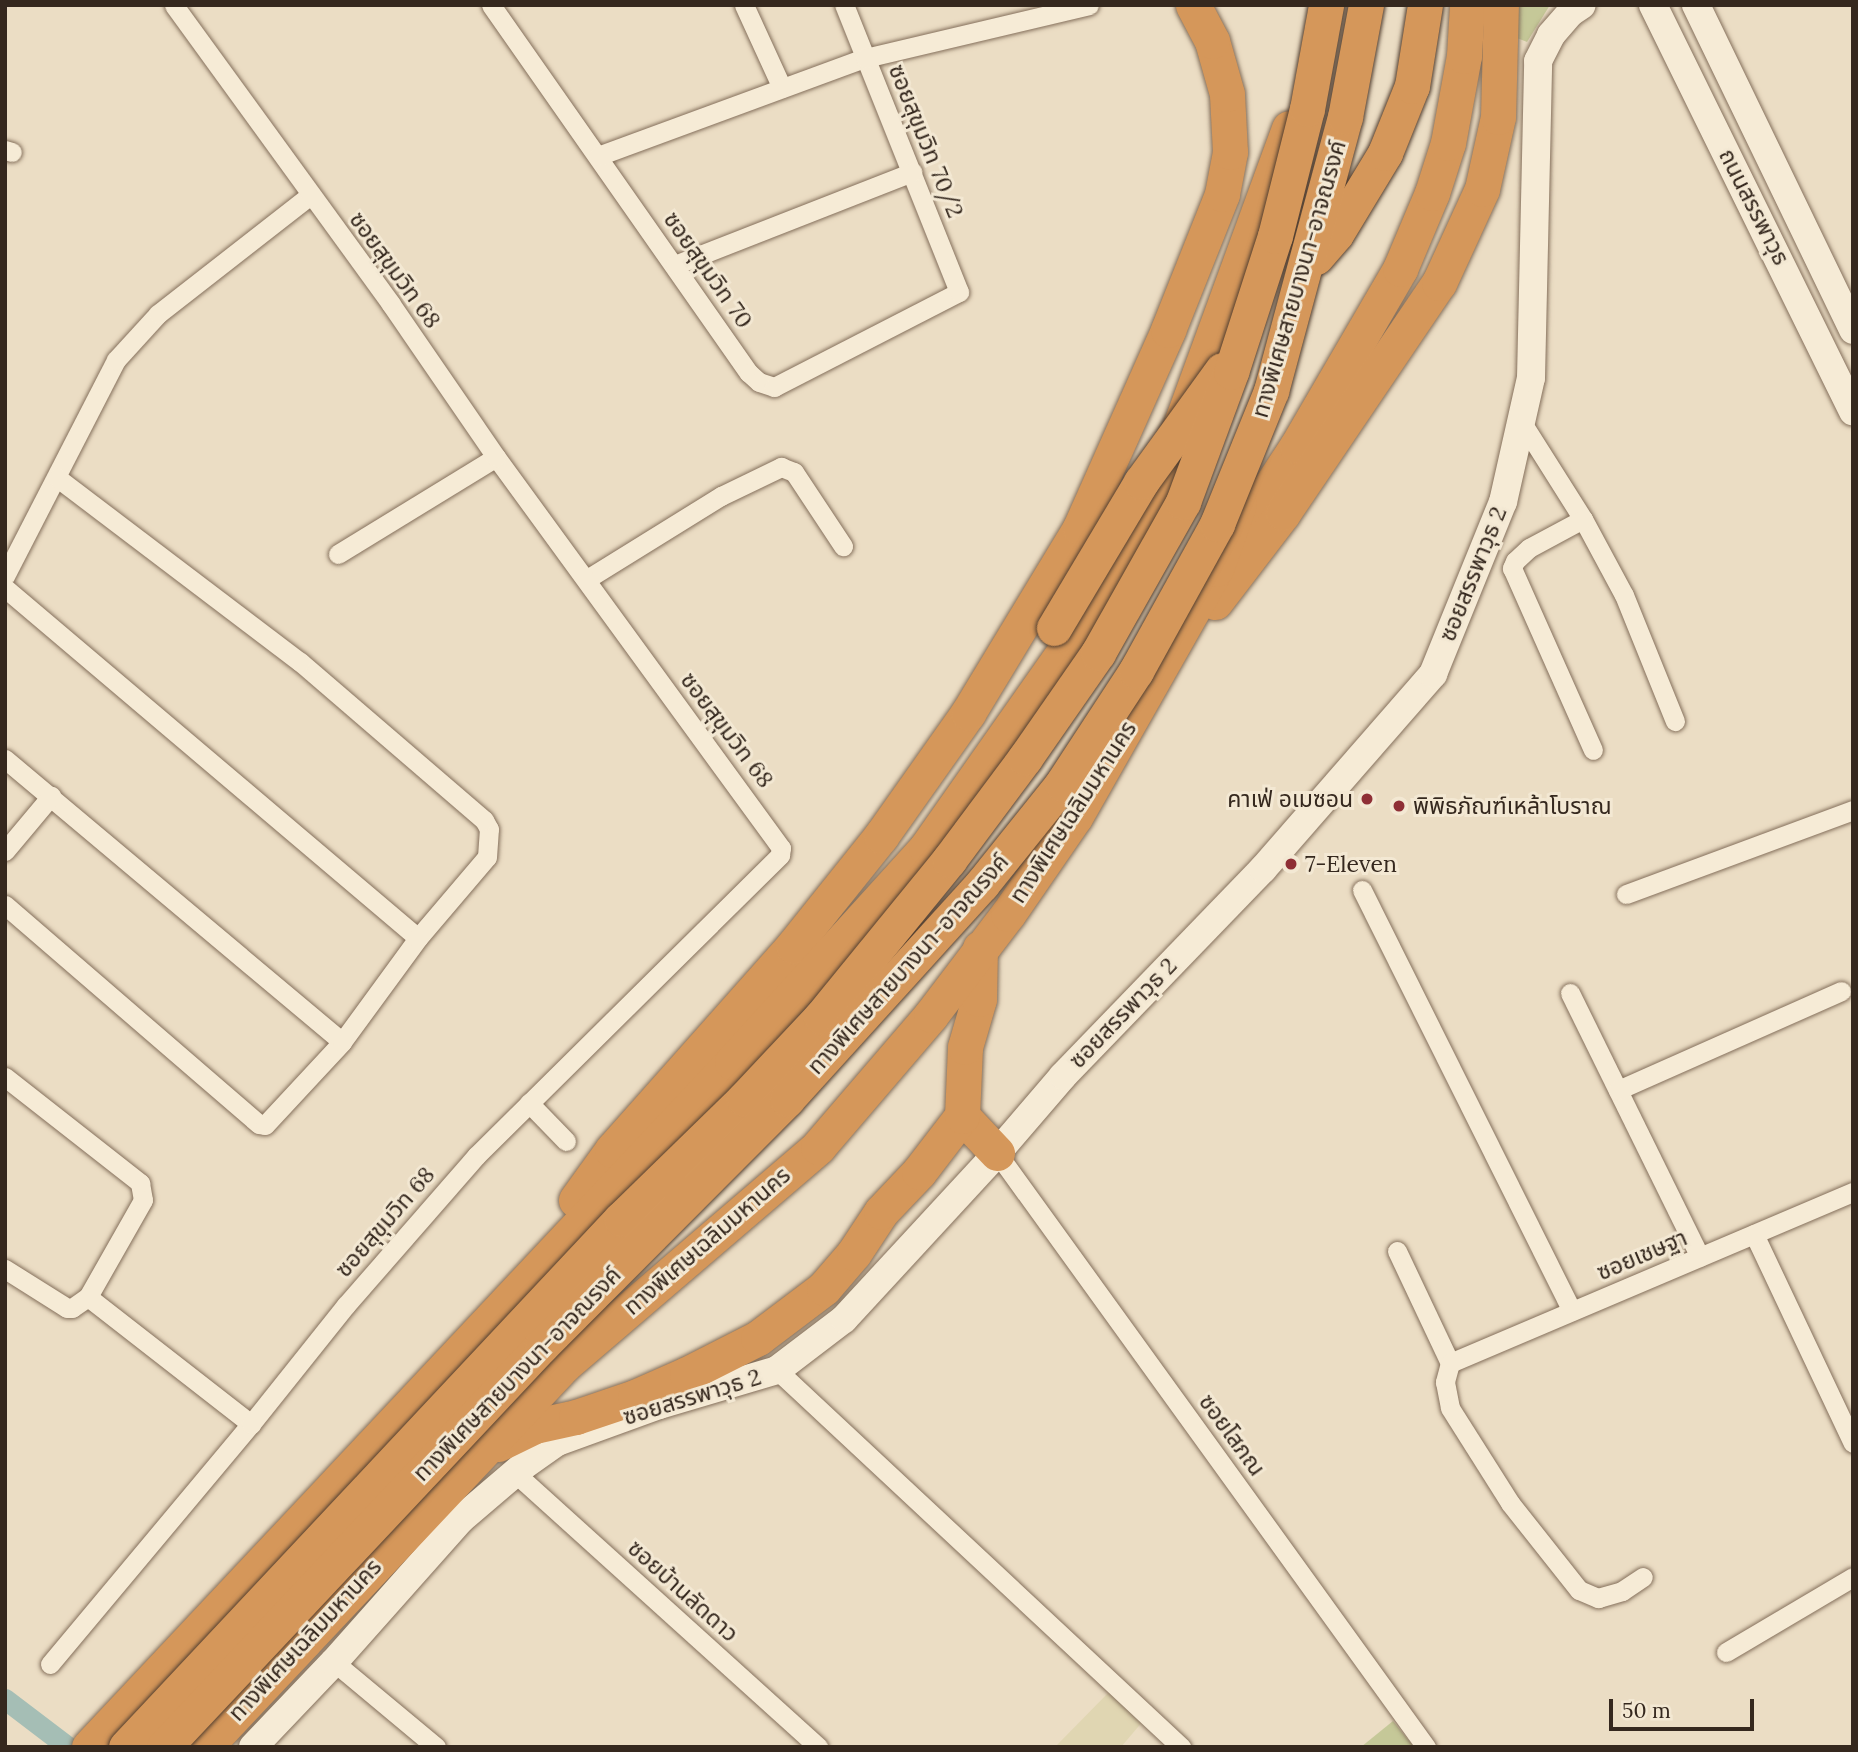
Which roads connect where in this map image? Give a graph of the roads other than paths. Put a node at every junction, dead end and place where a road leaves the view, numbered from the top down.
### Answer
1 (174, 5) edge
2 (491, 5) edge
3 (744, 5) edge
4 (844, 5) edge
5 (1089, 5) edge
6 (1193, 5) edge
7 (1316, 5) edge
8 (1326, 5) edge
9 (1366, 5) edge
10 (1378, 5) edge
11 (1425, 5) edge
12 (1467, 5) edge
13 (1501, 5) edge
14 (1582, 5) edge
15 (1653, 5) edge
16 (1696, 5) edge
17 (865, 58) junction
18 (782, 88) junction
19 (598, 156) junction
20 (912, 173) junction
21 (309, 196) junction
22 (675, 265) junction
23 (956, 295) joint
24 (1853, 330) edge
25 (1845, 373) edge
26 (1853, 411) edge
27 (1521, 421) junction
28 (496, 457) junction
29 (58, 478) junction
30 (1583, 519) junction
31 (843, 546) dead end
32 (338, 554) dead end
33 (1216, 569) junction
34 (5, 576) edge
35 (587, 579) junction
36 (5, 588) edge
37 (1150, 688) junction
38 (1675, 721) dead end
39 (1592, 750) dead end
40 (5, 759) edge
41 (51, 796) junction
42 (1853, 810) edge
43 (5, 851) edge
44 (1362, 890) dead end
45 (1626, 894) dead end
46 (5, 905) edge
47 (418, 938) junction
48 (979, 948) junction
49 (834, 950) junction
50 (1841, 991) dead end
51 (1570, 993) dead end
52 (342, 1042) junction
53 (5, 1077) edge
54 (1618, 1090) junction
55 (529, 1103) junction
56 (962, 1116) junction
57 (566, 1141) dead end
58 (997, 1153) junction
59 (1853, 1192) edge
60 (1754, 1234) junction
61 (1397, 1251) dead end
62 (1700, 1257) junction
63 (5, 1269) edge
64 (88, 1297) junction
65 (1572, 1311) junction
66 (489, 1319) junction
67 (1450, 1363) junction
68 (777, 1370) junction
69 (251, 1424) junction
70 (1853, 1443) edge
71 (477, 1456) junction
72 (515, 1473) junction
73 (1643, 1577) dead end
74 (1853, 1577) edge
75 (1726, 1652) dead end
76 (334, 1662) junction
77 (50, 1664) dead end
78 (89, 1747) edge
79 (126, 1747) edge
80 (164, 1747) edge
81 (205, 1747) edge
82 (253, 1747) edge
83 (436, 1747) edge
84 (818, 1747) edge
85 (1181, 1747) edge
86 (1426, 1747) edge

1 - 21 street, ซอยสุขุมวิท 68
2 - 19 street, ซอยสุขุมวิท 70
3 - 18 street
4 - 17 street, ซอยสุขุมวิท 70/2
5 - 17 street
6 - 66 highway
7 - 49 highway
8 - 79 highway, ทางพิเศษสายบางนา-อาจณรงค์, bridge
9 - 80 highway, ทางพิเศษสายบางนา-อาจณรงค์, bridge
10 - 33 highway
11 - 49 highway, bridge
12 - 33 highway
13 - 37 highway
14 - 27 street, ซอยสรรพาวุธ 2
15 - 25 street, ถนนสรรพาวุธ
16 - 24 street, ถนนสรรพาวุธ
17 - 18 street
17 - 20 street, ซอยสุขุมวิท 70/2
18 - 19 street
19 - 22 street, ซอยสุขุมวิท 70
20 - 22 street
20 - 23 street, ซอยสุขุมวิท 70/2
21 - 28 street, ซอยสุขุมวิท 68
21 - 29 street
22 - 23 street, ซอยสุขุมวิท 70
25 - 26 street, ถนนสรรพาวุธ
27 - 30 street
27 - 58 street, ซอยสรรพาวุธ 2
28 - 32 street
28 - 35 street, ซอยสุขุมวิท 68
29 - 34 street
29 - 47 street
30 - 38 street
30 - 39 street
31 - 35 street
33 - 37 highway
35 - 55 street, ซอยสุขุมวิท 68
36 - 47 street
37 - 48 highway, ทางพิเศษเฉลิมมหานคร
40 - 41 street
41 - 43 street
41 - 52 street
42 - 45 street
44 - 65 street
46 - 52 street
47 - 52 street
48 - 56 highway
48 - 71 highway, ทางพิเศษเฉลิมมหานคร
49 - 66 highway
50 - 54 street
51 - 54 street
53 - 64 street
54 - 62 street
55 - 57 street
55 - 69 street, ซอยสุขุมวิท 68
56 - 58 highway
56 - 71 highway
58 - 68 street, ซอยสรรพาวุธ 2
58 - 86 street, ซอยโสภณ
59 - 60 street, ซอยเชษฐา
60 - 62 street, ซอยเชษฐา
60 - 70 street
61 - 67 street
62 - 65 street, ซอยเชษฐา
63 - 64 street
64 - 69 street
65 - 67 street, ซอยเชษฐา
66 - 78 highway
67 - 73 street
68 - 72 street, ซอยสรรพาวุธ 2
68 - 85 street
69 - 77 street, ซอยสุขุมวิท 68
71 - 81 highway, ทางพิเศษเฉลิมมหานคร
72 - 76 street, ซอยสรรพาวุธ 2
72 - 84 street, ซอยบ้านลัดดาว
74 - 75 street
76 - 82 street, ซอยสรรพาวุธ 2
76 - 83 street

